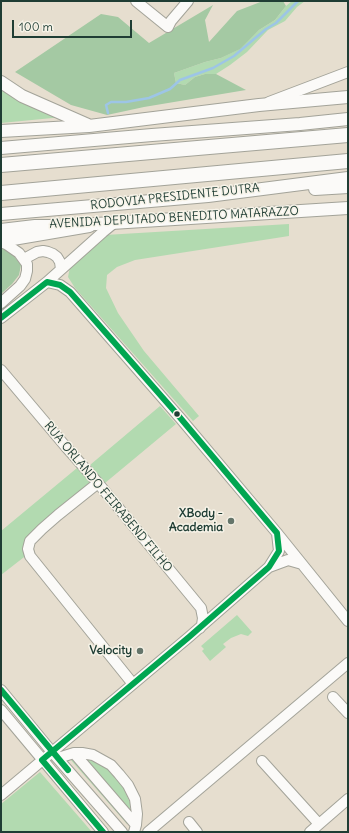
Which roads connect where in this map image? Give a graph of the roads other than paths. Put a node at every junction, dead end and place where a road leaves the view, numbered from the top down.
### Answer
1 (136, 1) edge
2 (188, 1) edge
3 (348, 72) edge
4 (1, 82) edge
5 (348, 97) edge
6 (259, 105) junction
7 (348, 119) edge
8 (89, 126) junction
9 (1, 131) edge
10 (348, 135) edge
11 (1, 148) edge
12 (348, 161) edge
13 (1, 165) edge
14 (348, 178) edge
15 (348, 187) edge
16 (1, 193) edge
17 (208, 196) junction
18 (348, 208) edge
19 (1, 214) edge
20 (114, 223) junction
21 (90, 225) junction
22 (1, 230) edge
23 (1, 241) edge
24 (24, 259) junction
25 (62, 269) junction
26 (47, 282) junction
27 (1, 303) edge
28 (1, 318) edge
29 (1, 370) edge
30 (98, 483) junction
31 (277, 533) junction
32 (302, 564) junction
33 (270, 567) junction
34 (348, 621) edge
35 (200, 628) junction
36 (348, 663) edge
37 (133, 684) junction
38 (1, 690) edge
39 (333, 697) dead end
40 (1, 710) edge
41 (348, 714) edge
42 (74, 753) junction
43 (55, 755) junction
44 (42, 760) junction
45 (262, 761) dead end
46 (1, 795) edge
47 (348, 799) edge
48 (189, 822) dead end
49 (319, 824) junction
50 (135, 829) edge
51 (102, 832) edge
52 (122, 832) edge
53 (148, 832) edge
54 (197, 832) edge
55 (310, 832) edge

1 - 2 street
3 - 6 street
4 - 8 main road
5 - 6 main road
6 - 8 main road
7 - 11 main road
8 - 9 main road
10 - 13 highway
12 - 16 highway, RODOVIA PRESIDENTE DUTRA
14 - 17 main road, RODOVIA PRESIDENTE DUTRA
15 - 17 main road
17 - 19 main road, RODOVIA PRESIDENTE DUTRA
18 - 20 main road, AVENIDA DEPUTADO BENEDITO MATARAZZO
20 - 21 main road, AVENIDA DEPUTADO BENEDITO MATARAZZO
20 - 25 street
21 - 22 main road, AVENIDA DEPUTADO BENEDITO MATARAZZO
21 - 23 highway
23 - 24 street
24 - 25 street
24 - 27 street
25 - 26 street
26 - 28 street
26 - 31 street
29 - 30 street, RUA ORLANDO FEIRABEND FILHO
30 - 35 street, RUA ORLANDO FEIRABEND FILHO
30 - 37 street
31 - 32 street
31 - 33 street
32 - 33 street
32 - 34 street
33 - 35 street
35 - 37 street
36 - 53 street
37 - 43 street
38 - 43 street
39 - 41 street
40 - 44 street
42 - 43 street
42 - 50 street
42 - 50 street
43 - 44 street
43 - 52 street
44 - 46 street
44 - 51 street
45 - 49 street
47 - 49 street
48 - 54 street
49 - 55 street

